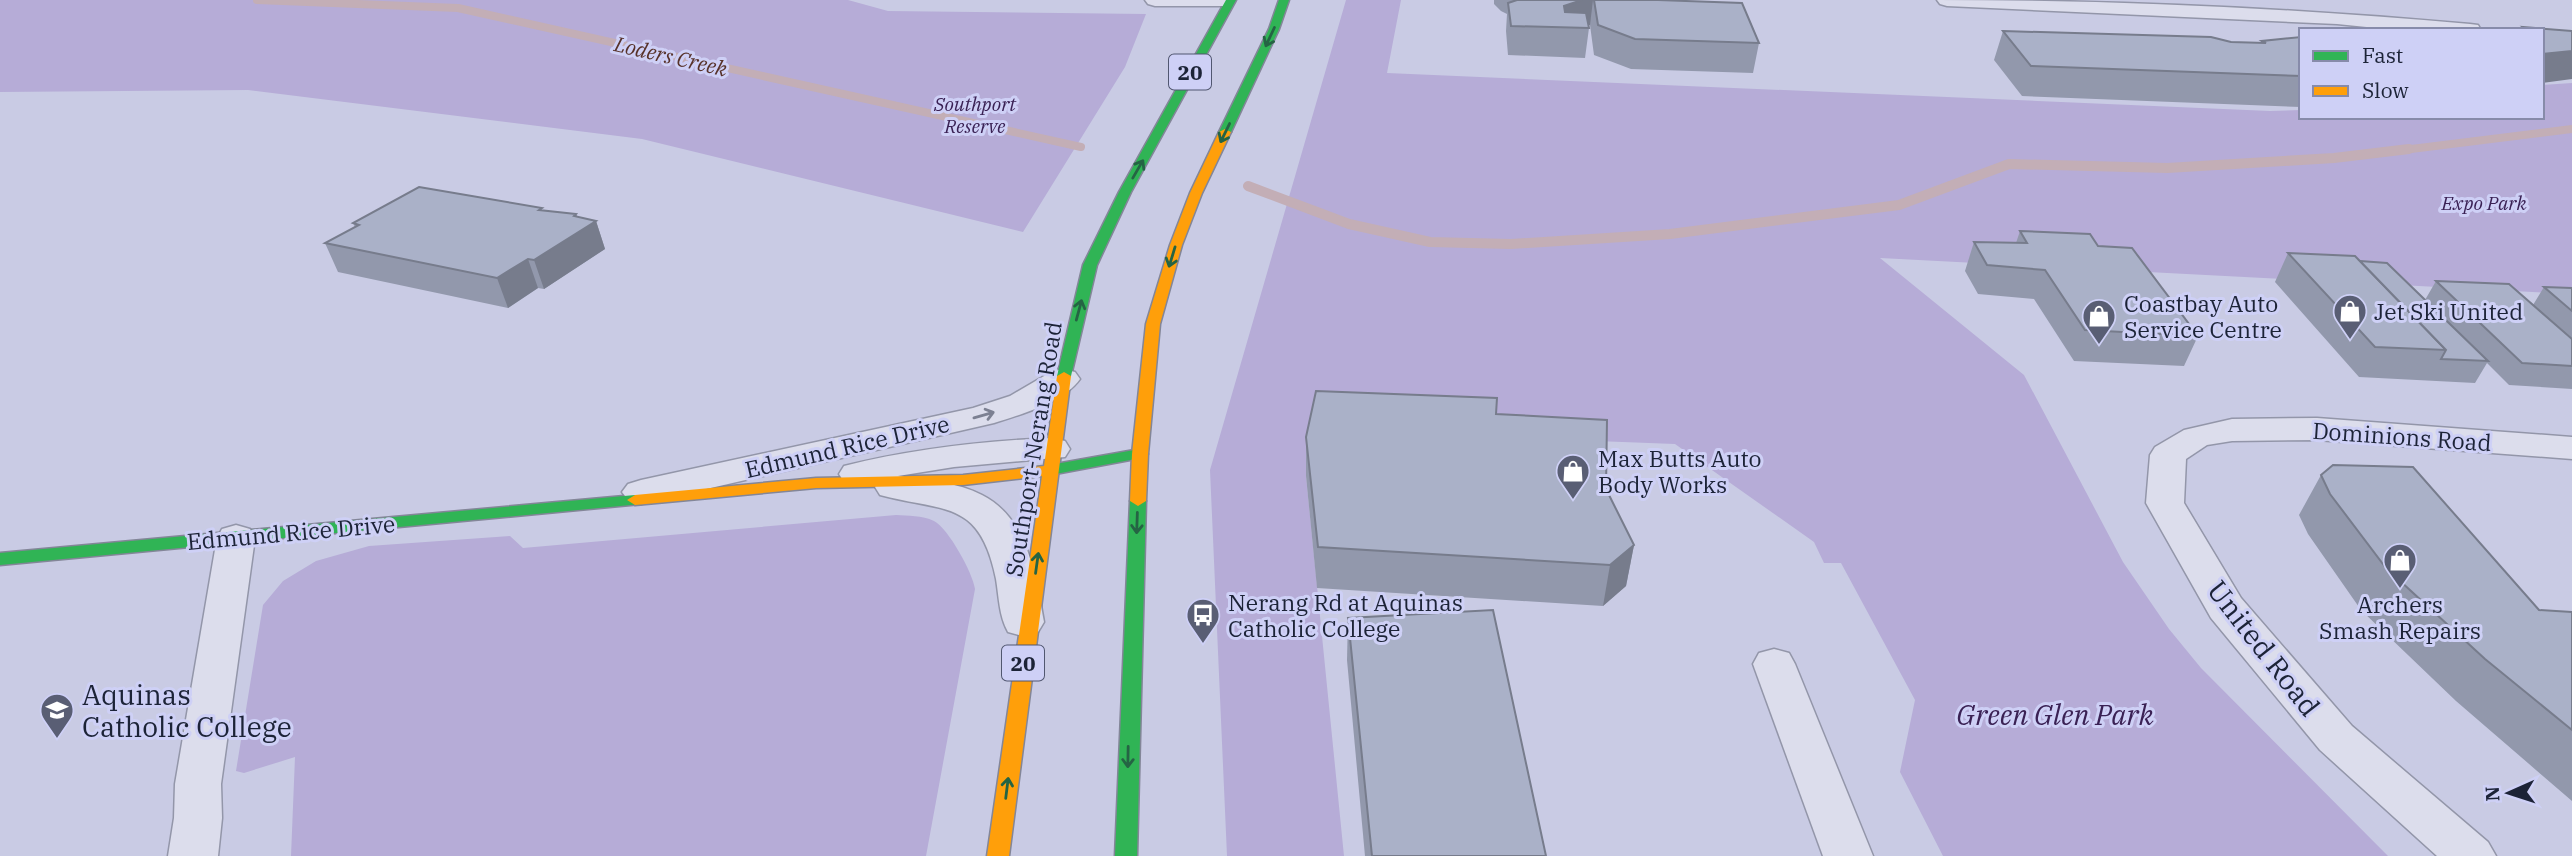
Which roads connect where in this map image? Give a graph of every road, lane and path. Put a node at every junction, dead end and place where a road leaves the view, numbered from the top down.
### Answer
1 (1155, 0) edge
2 (1224, 0) edge
3 (1231, 0) edge
4 (1284, 0) edge
5 (1947, 0) edge
6 (1167, 1) edge
7 (2448, 28) edge
8 (1211, 37) junction
9 (1063, 379) junction
10 (2232, 430) joint
11 (2572, 448) edge
12 (1140, 454) junction
13 (1051, 459) junction
14 (816, 483) junction
15 (855, 483) junction
16 (583, 505) junction
17 (236, 538) junction
18 (0, 559) edge
19 (1026, 643) junction
20 (1774, 664) dead end
21 (194, 856) edge
22 (998, 856) edge
23 (1126, 856) edge
24 (1848, 856) edge
25 (2471, 856) edge

1 - 6 street
2 - 6 street
3 - 8 main road, Southport-Nerang Road / 20
4 -> 12 main road, 20
5 - 7 street
6 - 8 street
9 -> 8 main road, Southport-Nerang Road / 20
9 - 13 main road, Southport-Nerang Road / 20
16 -> 9 street, Edmund Rice Drive
10 - 11 street, Dominions Road
10 - 25 street, United Road
12 - 13 main road
12 -> 23 main road, 20
13 - 14 street, Edmund Rice Drive
13 - 15 main road, Edmund Rice Drive
19 -> 13 main road, Southport-Nerang Road / 20
14 - 15 main road, Edmund Rice Drive
14 - 16 main road, Edmund Rice Drive
15 - 19 street, Edmund Rice Drive
16 - 17 main road, Edmund Rice Drive
17 - 18 main road, Edmund Rice Drive
17 - 21 street
22 -> 19 main road, Southport-Nerang Road / 20
20 - 24 street

